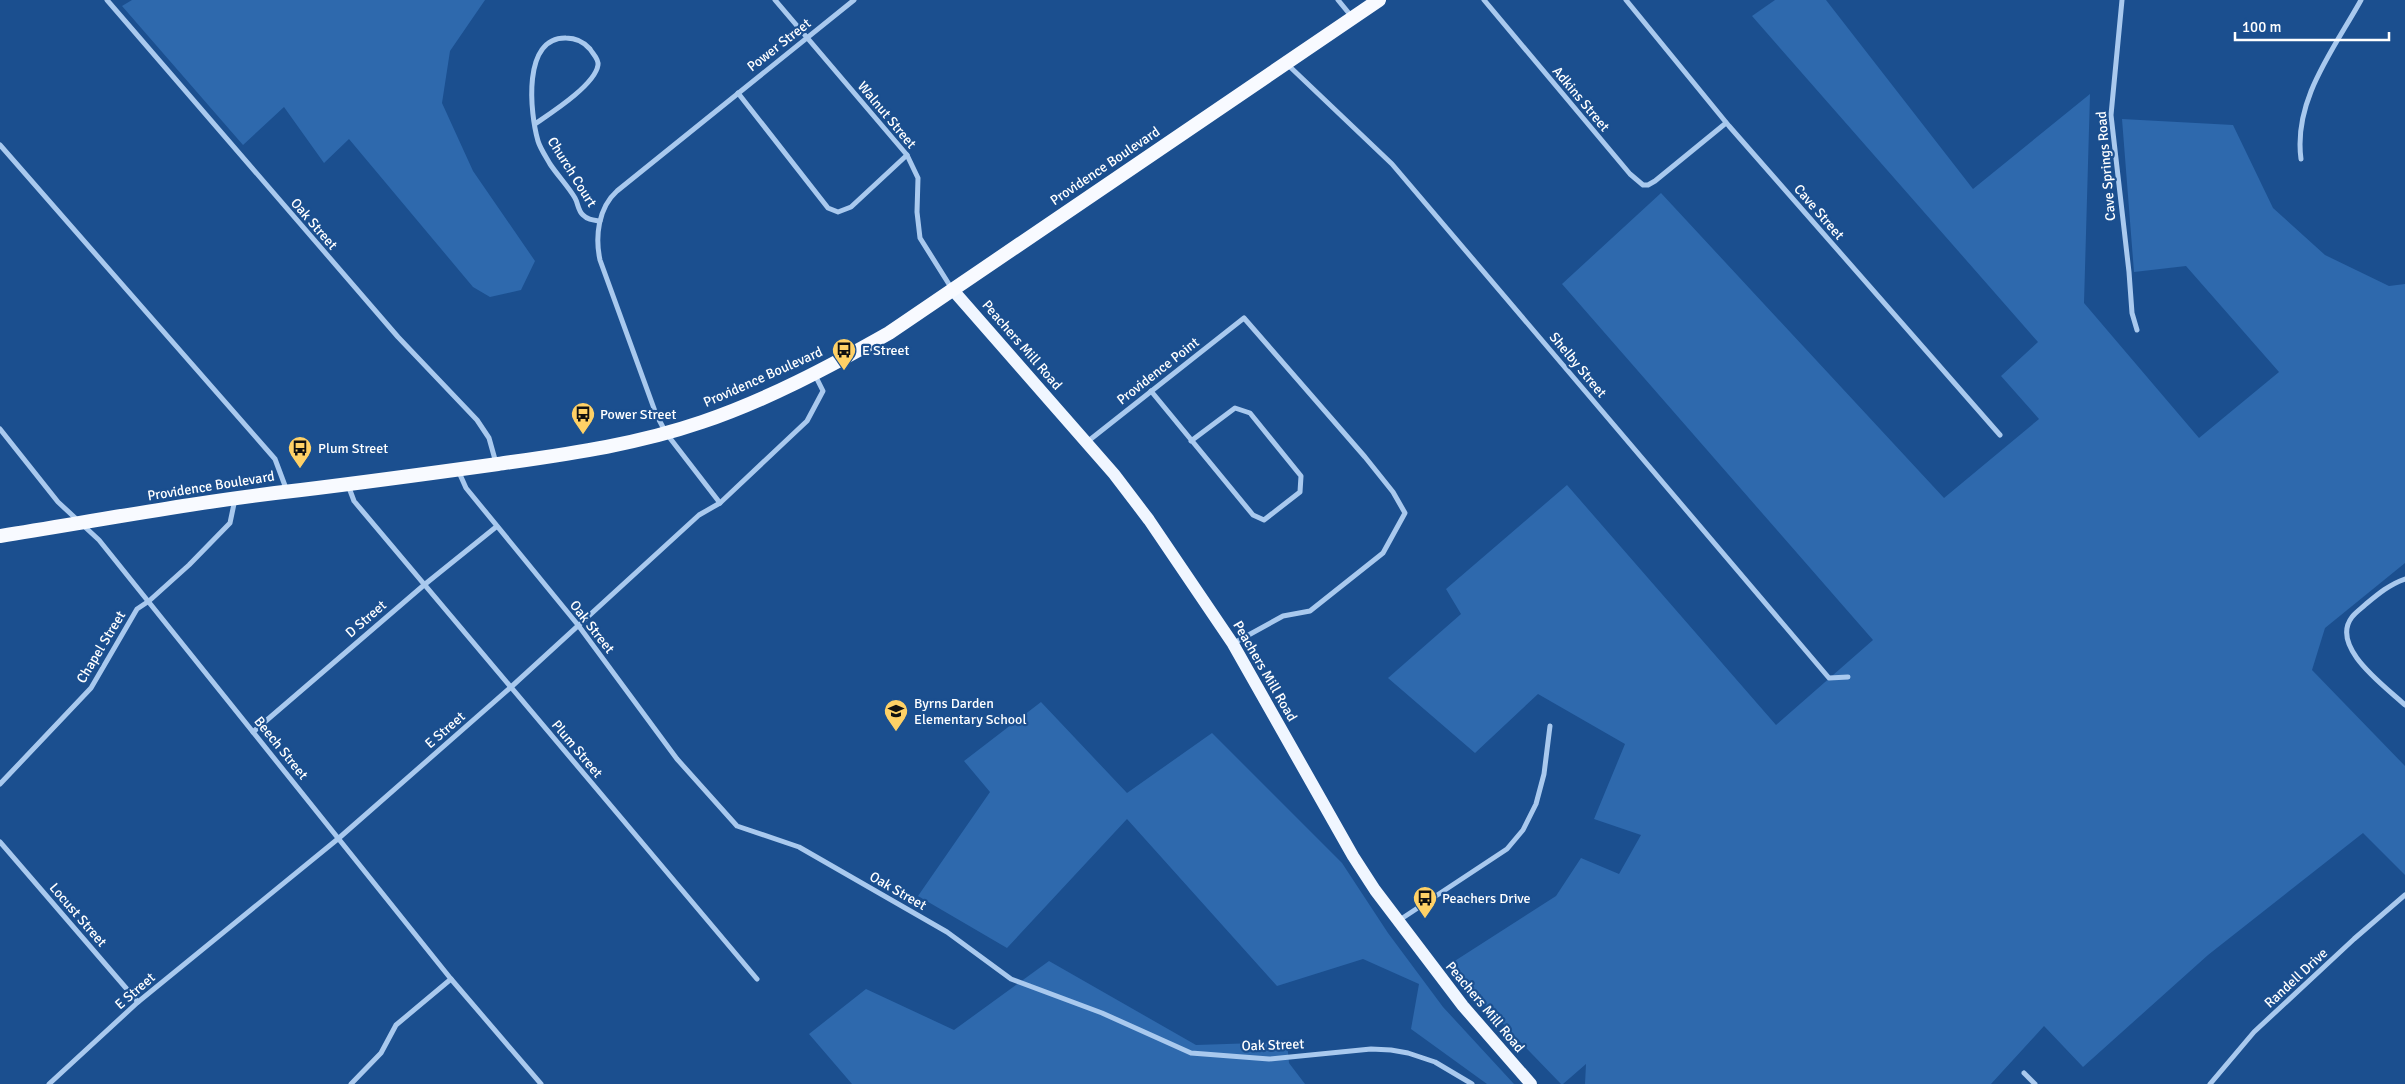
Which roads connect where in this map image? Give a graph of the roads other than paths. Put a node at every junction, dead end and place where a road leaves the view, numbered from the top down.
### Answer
1 (107, 0) edge
2 (776, 0) edge
3 (854, 0) edge
4 (1338, 0) edge
5 (1379, 0) edge
6 (1484, 0) edge
7 (1626, 0) edge
8 (2122, 0) edge
9 (2361, 0) edge
10 (1353, 18) junction
11 (808, 38) junction
12 (1287, 64) junction
13 (738, 93) junction
14 (1726, 123) junction
15 (535, 124) junction
16 (0, 144) edge
17 (907, 155) junction
18 (2301, 159) dead end
19 (600, 221) junction
20 (952, 289) junction
21 (2137, 330) dead end
22 (814, 373) junction
23 (1151, 391) junction
24 (0, 429) edge
25 (666, 433) junction
26 (2000, 435) dead end
27 (1191, 441) junction
28 (1087, 442) junction
29 (497, 464) junction
30 (458, 470) junction
31 (347, 485) junction
32 (287, 492) junction
33 (235, 499) junction
34 (720, 503) junction
35 (82, 523) junction
36 (496, 527) junction
37 (0, 536) edge
38 (2405, 579) edge
39 (424, 585) junction
40 (149, 601) junction
41 (578, 625) junction
42 (1233, 644) junction
43 (1848, 677) dead end
44 (510, 688) junction
45 (2405, 705) edge
46 (1550, 726) dead end
47 (253, 732) junction
48 (0, 784) edge
49 (339, 838) junction
50 (0, 842) edge
51 (2405, 895) edge
52 (1398, 921) junction
53 (450, 979) junction
54 (757, 979) dead end
55 (138, 1002) junction
56 (2024, 1073) dead end
57 (49, 1084) edge
58 (351, 1084) edge
59 (541, 1084) edge
60 (1472, 1084) edge
61 (1531, 1084) edge
62 (2035, 1084) edge
63 (2210, 1084) edge

1 - 29 street, Oak Street
2 - 11 street, Walnut Street
3 - 11 street, Power Street
4 - 10 street
5 - 10 highway, Providence Boulevard
6 - 14 street, Adkins Street
7 - 14 street, Cave Street
8 - 21 street, Cave Springs Road
9 - 18 street
10 - 12 highway, Providence Boulevard
11 - 13 street, Power Street
11 - 17 street, Walnut Street
12 - 20 highway, Providence Boulevard
12 - 43 street, Shelby Street
13 - 17 street
13 - 19 street, Power Street
14 - 26 street, Cave Street
15 - 15 street, Church Court
15 - 19 street, Church Court
16 - 32 street
17 - 20 street, Walnut Street
19 - 25 street, Power Street
20 - 22 highway, Providence Boulevard
20 - 28 main road, Peachers Mill Road
22 - 25 highway, Providence Boulevard
22 - 34 street, E Street
23 - 27 street
23 - 28 street, Providence Point
23 - 42 street, Providence Point
24 - 35 street, Beech Street
25 - 29 highway, Providence Boulevard
25 - 34 street, Power Street
27 - 27 street
28 - 42 main road, Peachers Mill Road
29 - 30 highway, Providence Boulevard
30 - 31 highway, Providence Boulevard
30 - 36 street, Oak Street
31 - 32 highway, Providence Boulevard
31 - 39 street, Plum Street
32 - 33 highway, Providence Boulevard
33 - 35 highway, Providence Boulevard
33 - 40 street, Chapel Street
34 - 41 street, E Street
35 - 37 highway, Providence Boulevard
35 - 40 street, Beech Street
36 - 39 street, D Street
36 - 41 street, Oak Street
38 - 45 street
39 - 44 street, Plum Street
39 - 47 street, D Street
40 - 47 street, Beech Street
40 - 48 street, Chapel Street
41 - 44 street, E Street
41 - 60 street, Oak Street
42 - 52 main road, Peachers Mill Road
44 - 49 street, E Street
44 - 54 street, Plum Street
46 - 52 street
47 - 49 street, Beech Street
49 - 53 street, Beech Street
49 - 55 street, E Street
50 - 55 street, Locust Street
51 - 63 street, Randell Drive
52 - 61 main road, Peachers Mill Road
53 - 58 street
53 - 59 street, Beech Street
55 - 57 street, E Street
56 - 62 street

